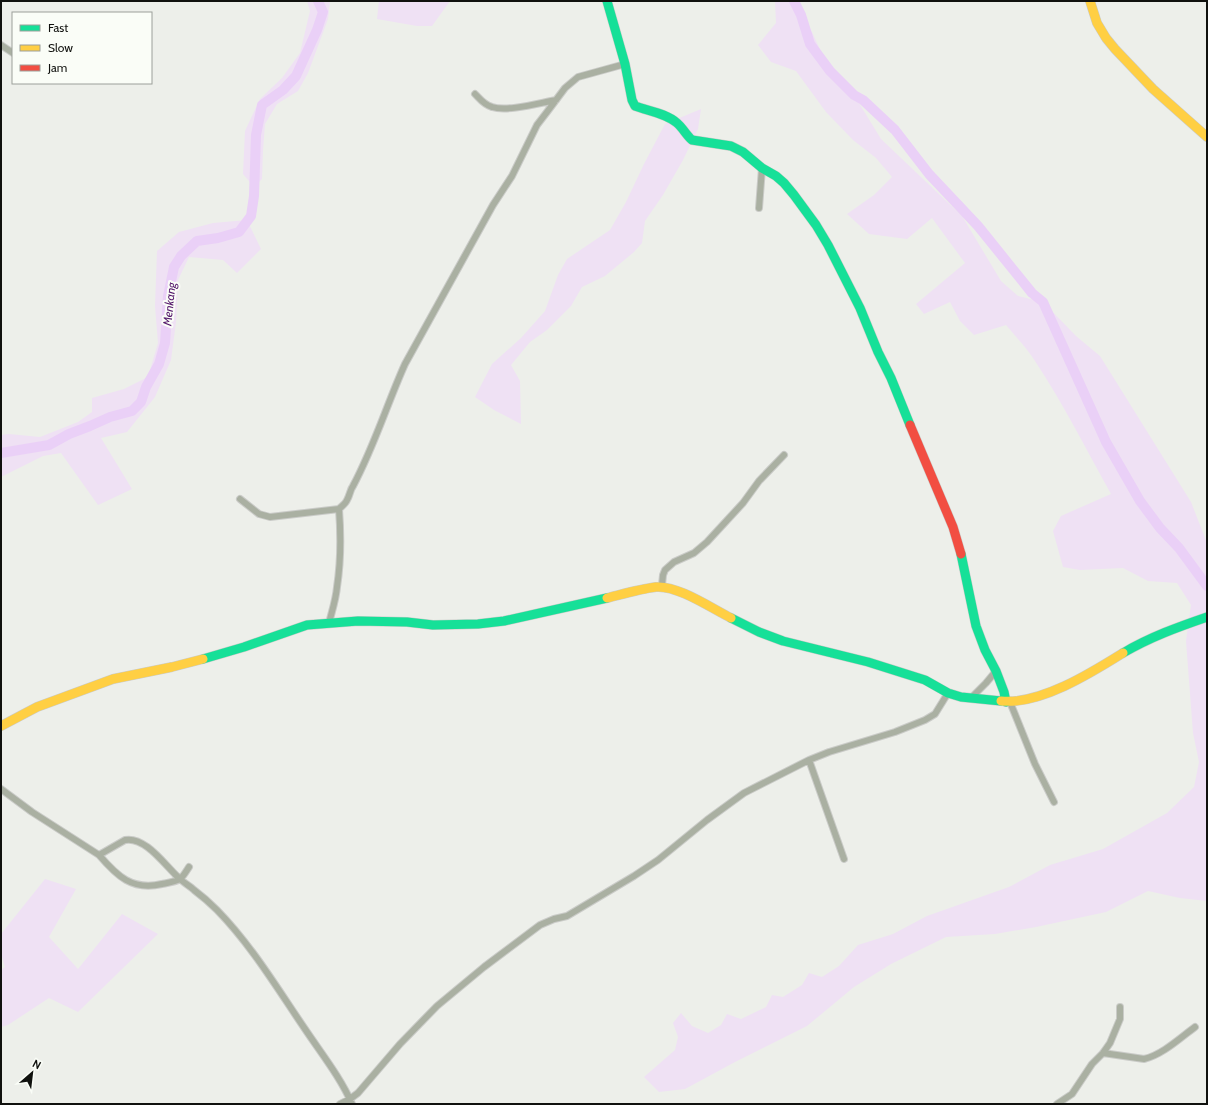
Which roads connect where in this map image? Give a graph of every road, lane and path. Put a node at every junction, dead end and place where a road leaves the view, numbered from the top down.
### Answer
1 (607, 1) edge
2 (1090, 1) edge
3 (1, 45) edge
4 (12, 52) edge
5 (625, 64) junction
6 (475, 94) dead end
7 (556, 100) junction
8 (1207, 137) edge
9 (762, 168) junction
10 (759, 208) dead end
11 (784, 455) dead end
12 (240, 499) dead end
13 (339, 509) junction
14 (664, 587) junction
15 (1207, 616) edge
16 (329, 623) junction
17 (996, 671) junction
18 (948, 693) junction
19 (962, 697) junction
20 (1008, 702) junction
21 (1, 726) edge
22 (809, 760) junction
23 (1, 790) edge
24 (1054, 802) dead end
25 (99, 855) junction
26 (844, 859) dead end
27 (189, 867) dead end
28 (180, 879) junction
29 (1120, 1007) dead end
30 (1195, 1027) dead end
31 (1103, 1053) junction
32 (351, 1101) edge
33 (340, 1104) edge
34 (1057, 1104) edge

1 - 5 street
2 - 8 street
3 - 4 street
5 - 7 street
5 - 9 street
6 - 7 street
7 - 13 street
9 - 10 street
9 - 17 street
11 - 14 street
12 - 13 street
13 - 16 street
14 - 16 street
14 - 18 street
15 - 20 street
16 - 21 street
17 - 19 street
17 - 20 street
18 - 19 street
18 - 22 street
19 - 20 street
20 - 24 street
22 - 26 street
22 - 32 street
23 - 25 street
25 - 28 street
25 - 28 street
27 - 28 street
28 - 32 street
29 - 31 street
30 - 31 street
31 - 34 street
32 - 33 street

